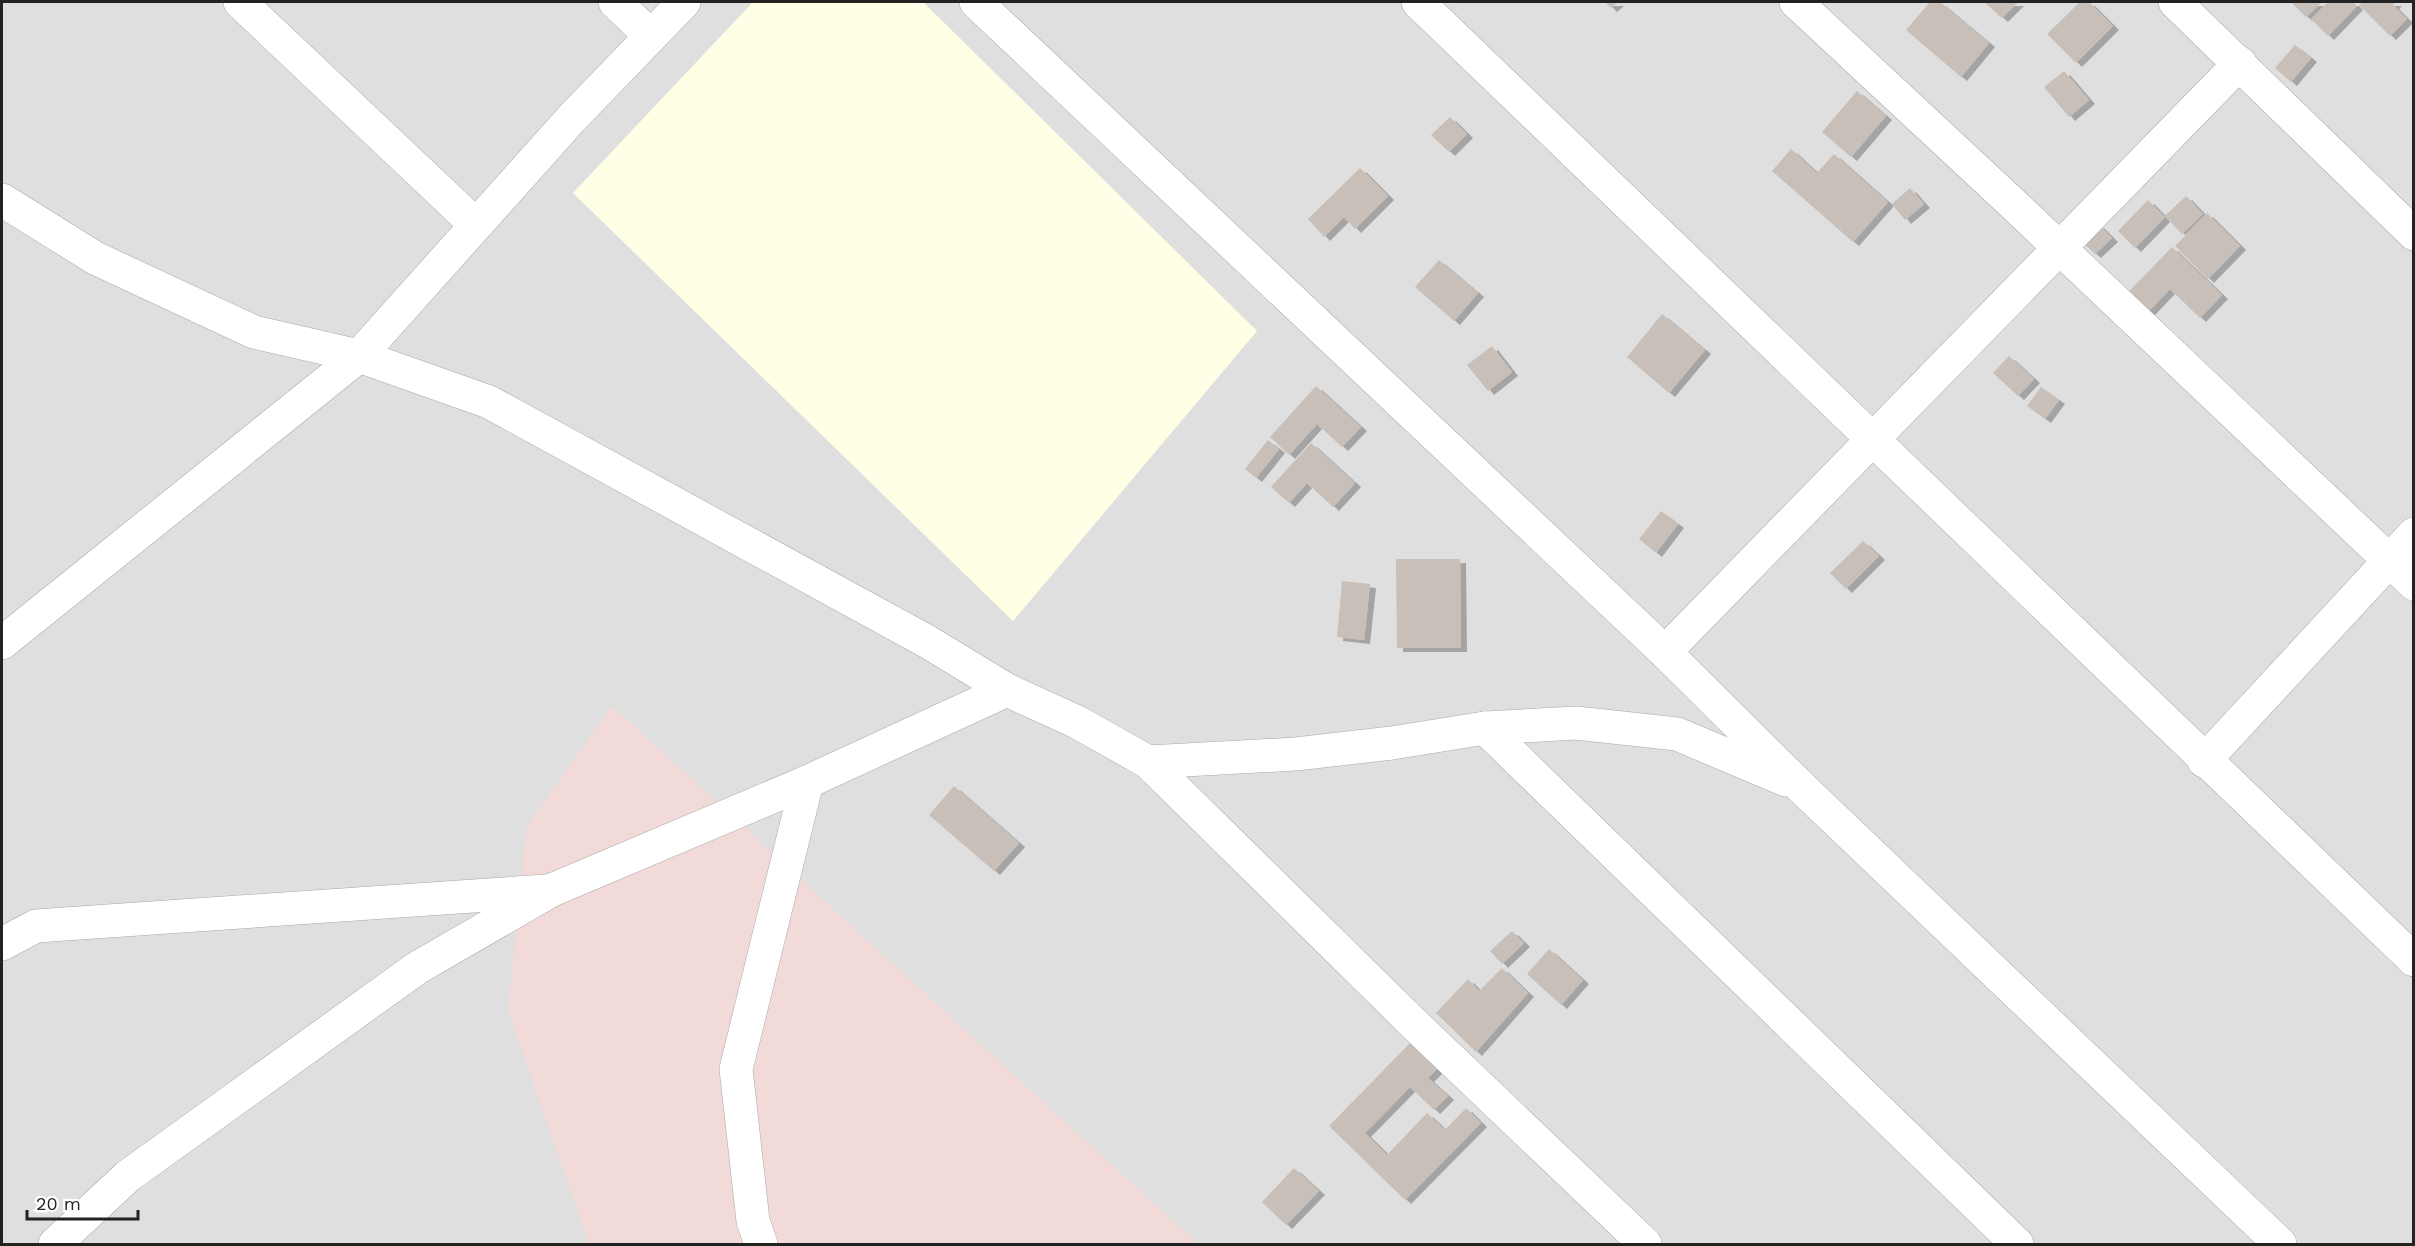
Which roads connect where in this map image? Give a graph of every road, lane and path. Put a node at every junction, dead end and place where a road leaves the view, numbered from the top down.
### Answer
1 (240, 2) edge
2 (615, 2) edge
3 (684, 2) edge
4 (976, 2) edge
5 (1418, 2) edge
6 (1796, 2) edge
7 (2175, 2) edge
8 (651, 36) junction
9 (2240, 63) junction
10 (2, 200) edge
11 (476, 225) junction
12 (2414, 234) edge
13 (2060, 248) junction
14 (359, 356) junction
15 (1874, 438) junction
16 (2414, 534) edge
17 (2391, 561) junction
18 (2414, 584) edge
19 (2, 643) edge
20 (1665, 652) junction
21 (1007, 690) junction
22 (1485, 728) junction
23 (2204, 761) junction
24 (1148, 762) junction
25 (807, 782) junction
26 (1801, 787) junction
27 (552, 891) junction
28 (2, 945) edge
29 (2414, 960) edge
30 (55, 1245) edge
31 (761, 1245) edge
32 (1645, 1245) edge
33 (2017, 1245) edge
34 (2280, 1245) edge

1 - 11 street
2 - 8 street
3 - 8 street
4 - 20 street
5 - 15 street
6 - 13 street
7 - 9 street
8 - 11 street
9 - 12 street
9 - 13 street
10 - 14 street
11 - 14 street
13 - 15 street
13 - 17 street
14 - 19 street
14 - 21 street
15 - 20 street
15 - 23 street
16 - 17 street
17 - 18 street
17 - 23 street
20 - 26 street
21 - 24 street
21 - 25 street
22 - 24 street
22 - 26 street
22 - 33 street
23 - 29 street
24 - 32 street
25 - 27 street
25 - 31 street
26 - 34 street
27 - 28 street
27 - 30 street

